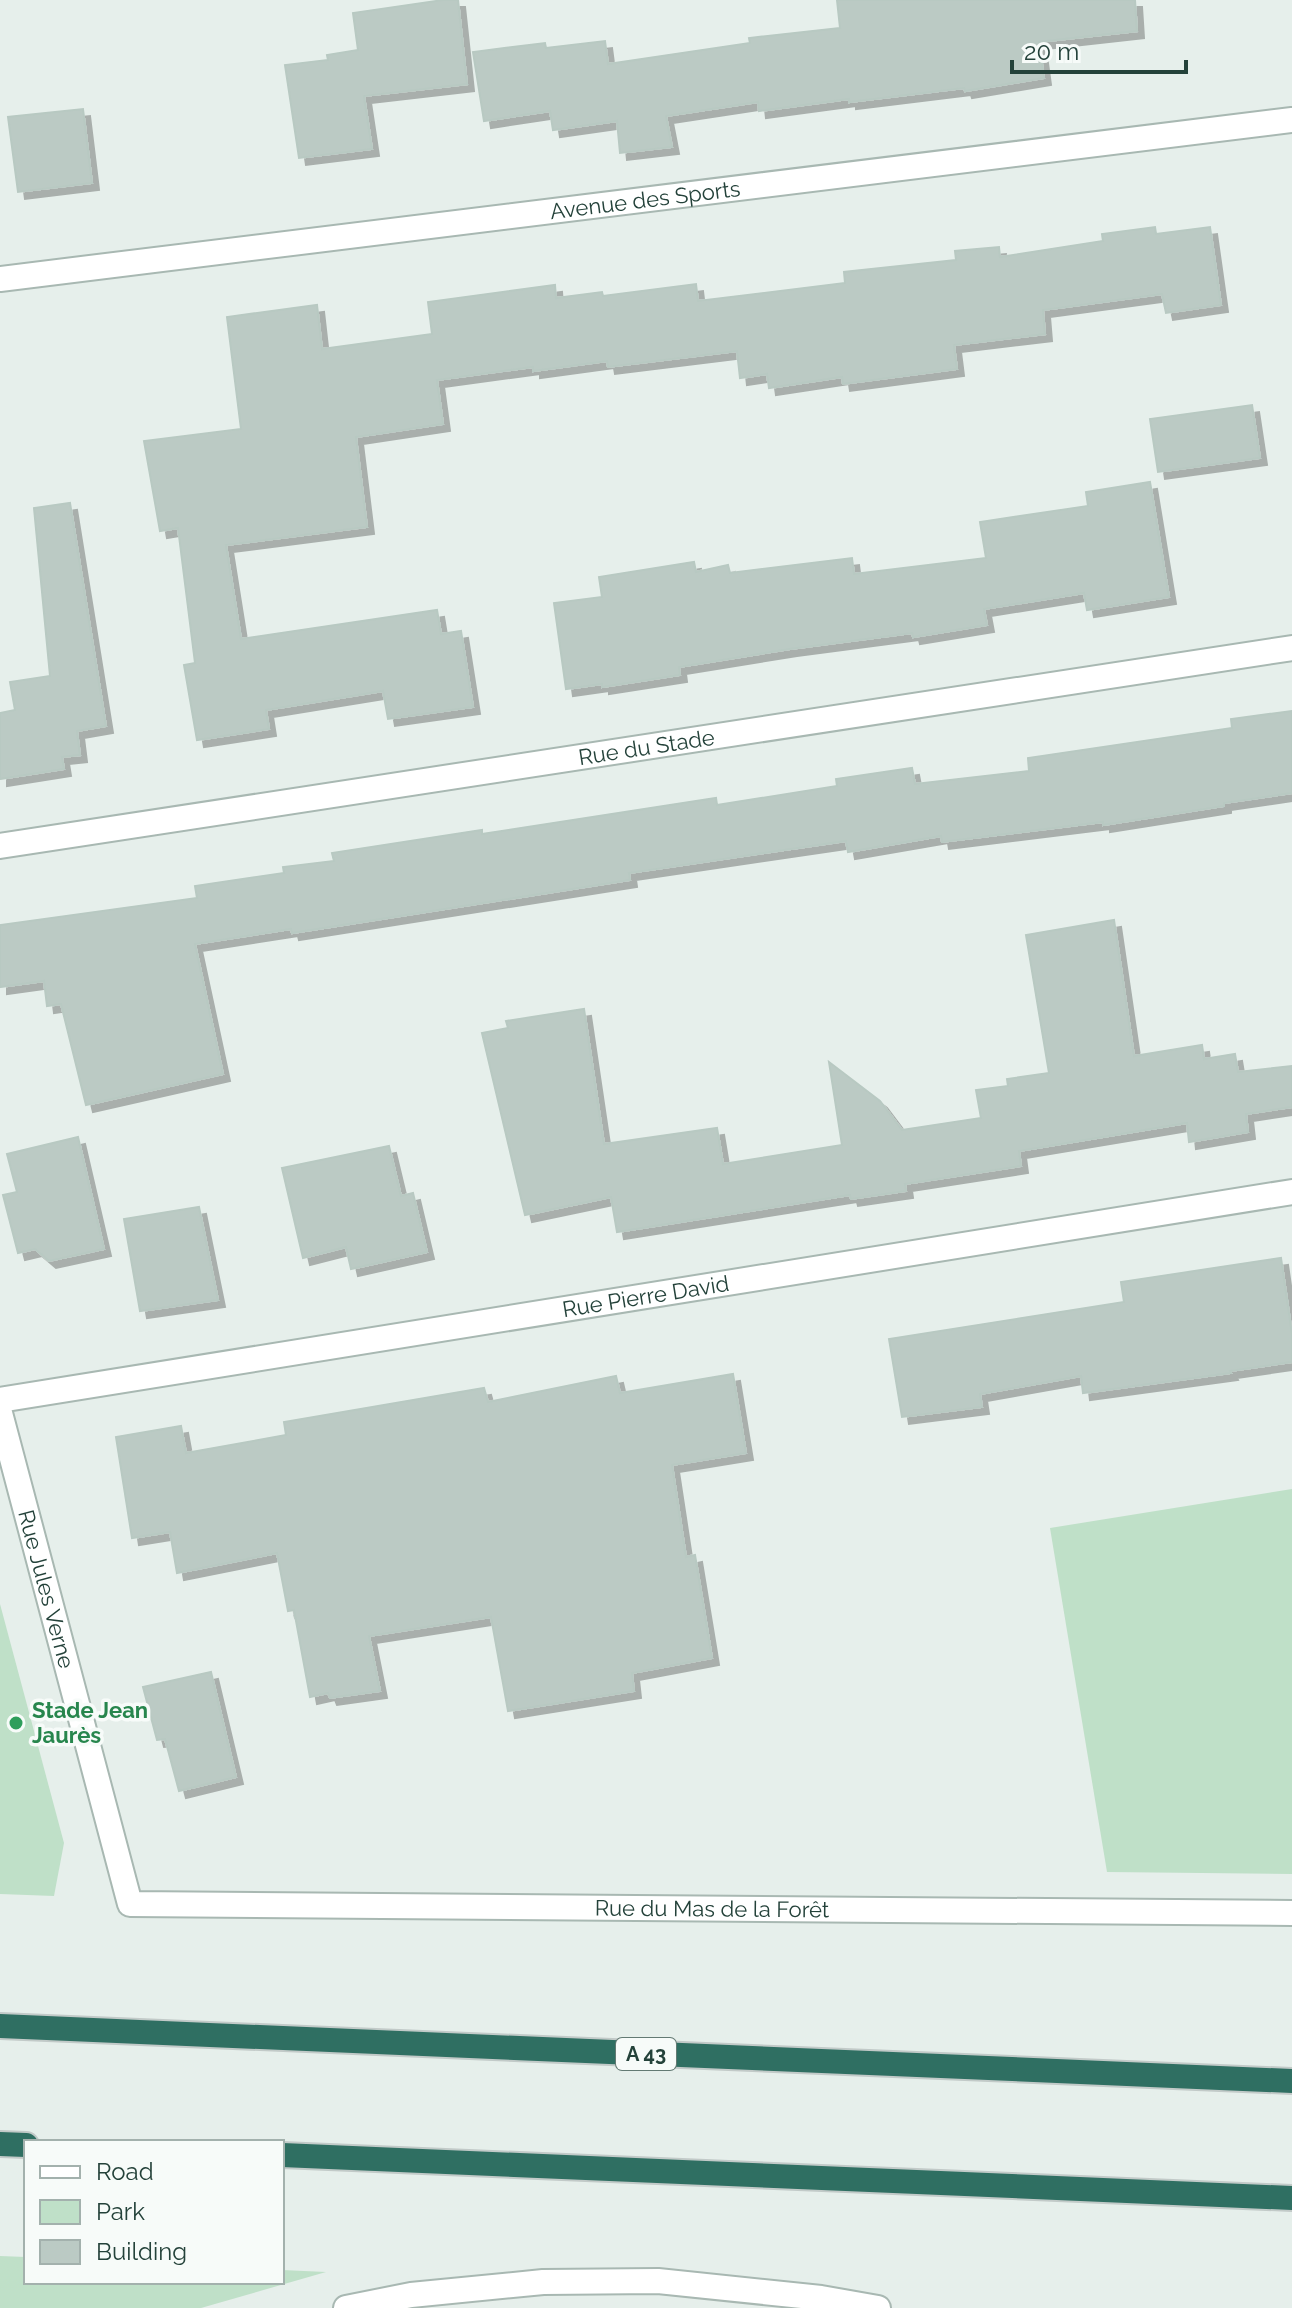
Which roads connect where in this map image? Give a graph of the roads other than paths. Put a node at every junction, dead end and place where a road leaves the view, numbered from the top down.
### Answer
1 (1292, 120) edge
2 (0, 279) edge
3 (1292, 648) edge
4 (0, 846) edge
5 (1292, 1192) edge
6 (0, 1400) edge
7 (0, 1413) edge
8 (130, 1904) joint
9 (1292, 1913) edge
10 (0, 2026) edge
11 (1292, 2081) edge
12 (0, 2144) edge
13 (24, 2145) edge
14 (284, 2155) edge
15 (1292, 2198) edge
16 (346, 2308) edge
17 (878, 2308) edge

1 - 2 street, Avenue des Sports
3 - 4 street, Rue du Stade
5 - 6 street, Rue Pierre David
7 - 8 street, Rue Jules Verne
8 - 9 street, Rue du Mas de la Forêt
10 - 11 highway, A 43
12 - 13 highway
14 - 15 highway
16 - 17 street

